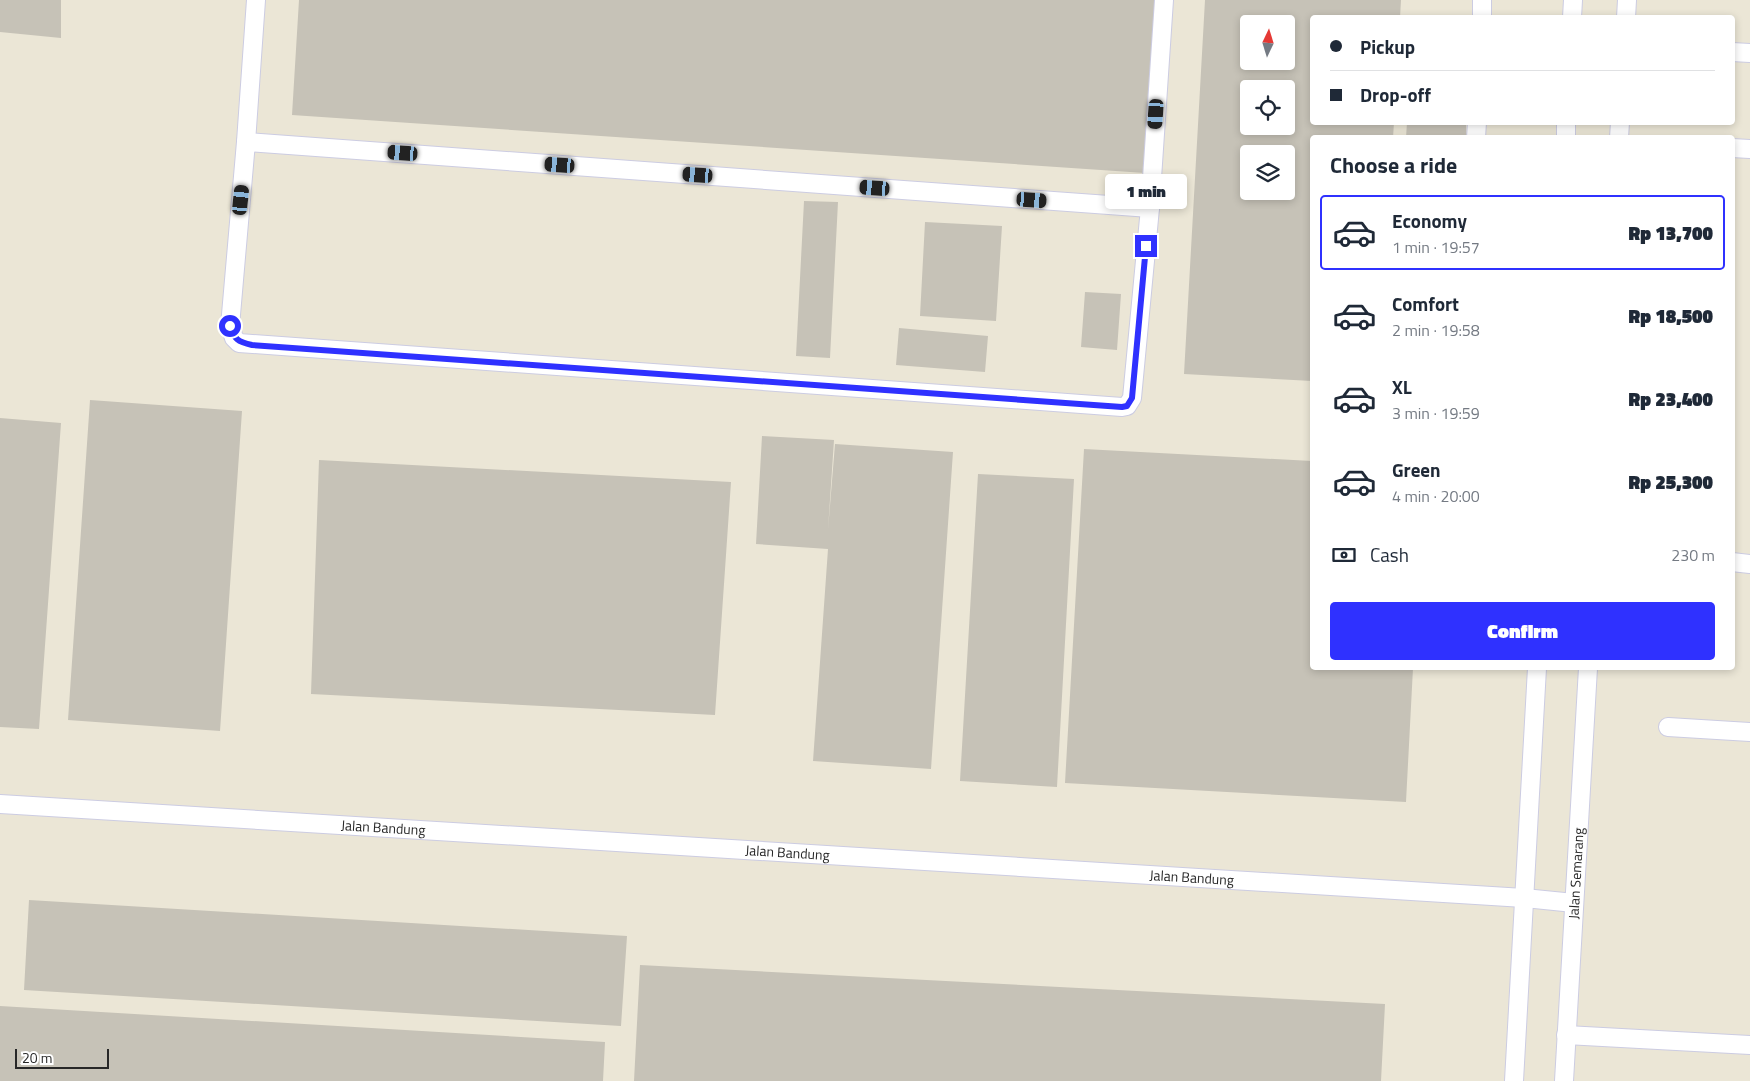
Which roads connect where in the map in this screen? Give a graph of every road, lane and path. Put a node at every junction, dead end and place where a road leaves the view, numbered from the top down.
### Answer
1 (256, 0) edge
2 (1164, 0) edge
3 (1482, 0) edge
4 (1573, 0) edge
5 (1627, 0) edge
6 (1482, 15) edge
7 (1572, 15) edge
8 (1626, 15) edge
9 (1735, 52) edge
10 (1750, 53) edge
11 (246, 142) junction
12 (1735, 148) edge
13 (1750, 148) edge
14 (1150, 208) junction
15 (1735, 562) edge
16 (1750, 564) edge
17 (1536, 670) edge
18 (1588, 670) edge
19 (1668, 727) dead end
20 (1750, 732) edge
21 (0, 804) edge
22 (1524, 898) junction
23 (1574, 904) junction
24 (1566, 1036) junction
25 (1750, 1044) edge
26 (1514, 1081) edge
27 (1564, 1081) edge

1 - 11 lane
2 - 14 lane
3 - 6 lane
4 - 7 lane
5 - 8 lane
9 - 10 lane
11 - 14 lane
11 - 14 lane
12 - 13 lane
15 - 16 lane
17 - 22 lane
18 - 23 lane, Jalan Semarang
19 - 20 lane
21 - 22 lane, Jalan Bandung
22 - 23 lane, Jalan Bandung
22 - 26 lane
23 - 24 lane, Jalan Semarang
24 - 25 lane
24 - 27 lane, Jalan Semarang

